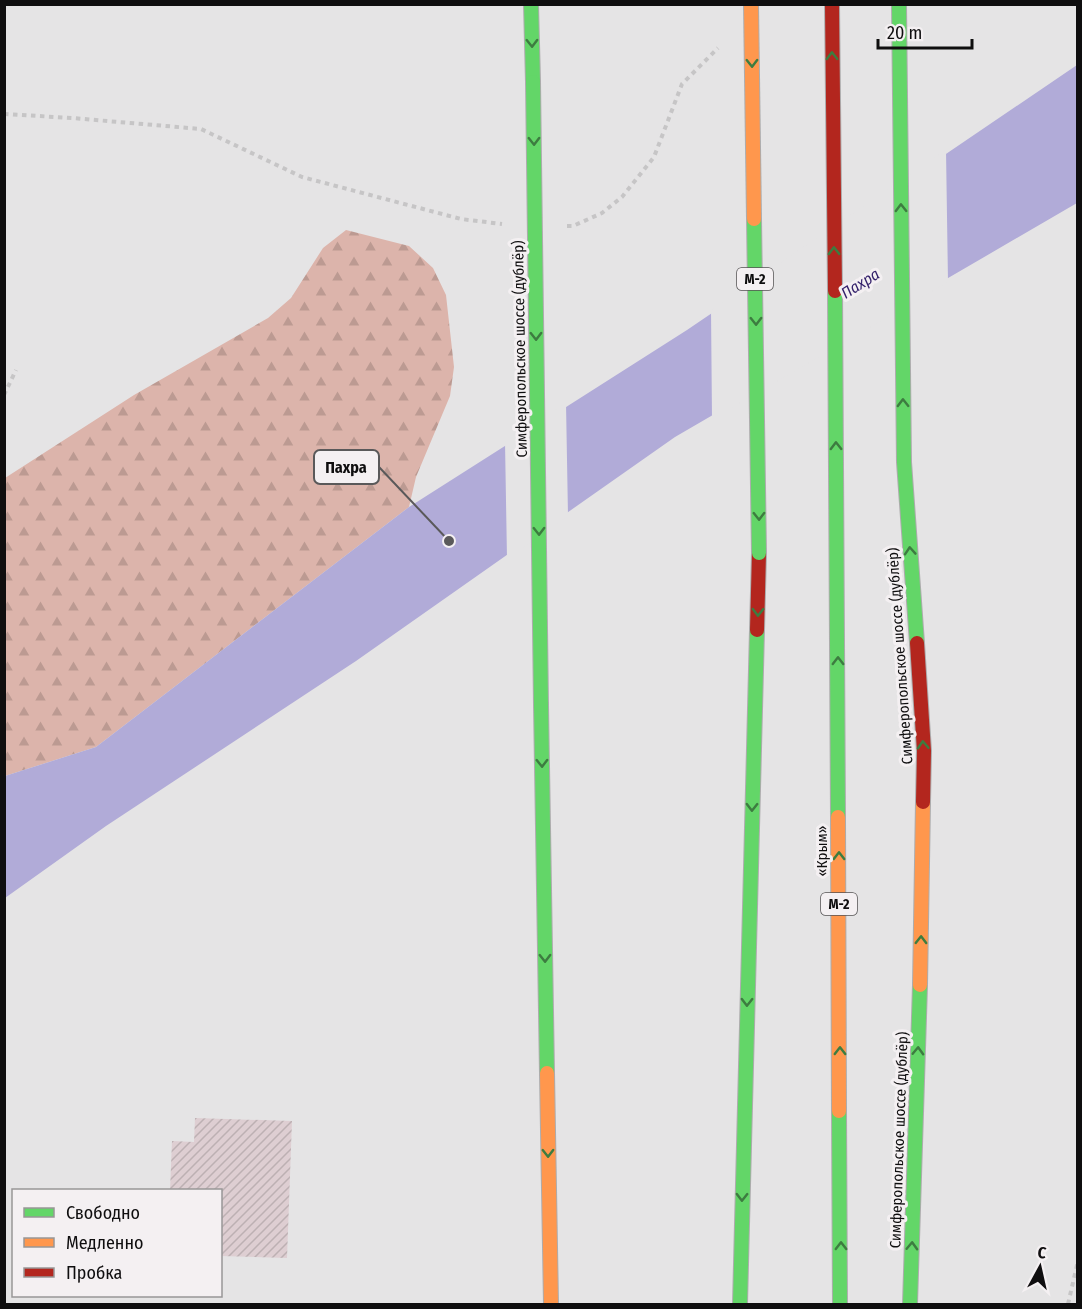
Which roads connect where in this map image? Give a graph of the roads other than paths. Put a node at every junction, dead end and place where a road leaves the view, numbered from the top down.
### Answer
1 (531, 4) edge
2 (751, 4) edge
3 (832, 4) edge
4 (898, 4) edge
5 (550, 1305) edge
6 (740, 1305) edge
7 (840, 1305) edge
8 (910, 1305) edge

1 -> 5 main road, Симферопольское шоссе (дублёр), bridge
2 -> 6 main road, М-2, bridge
7 -> 3 main road, «Крым» / М-2
8 -> 4 main road, Симферопольское шоссе (дублёр)

